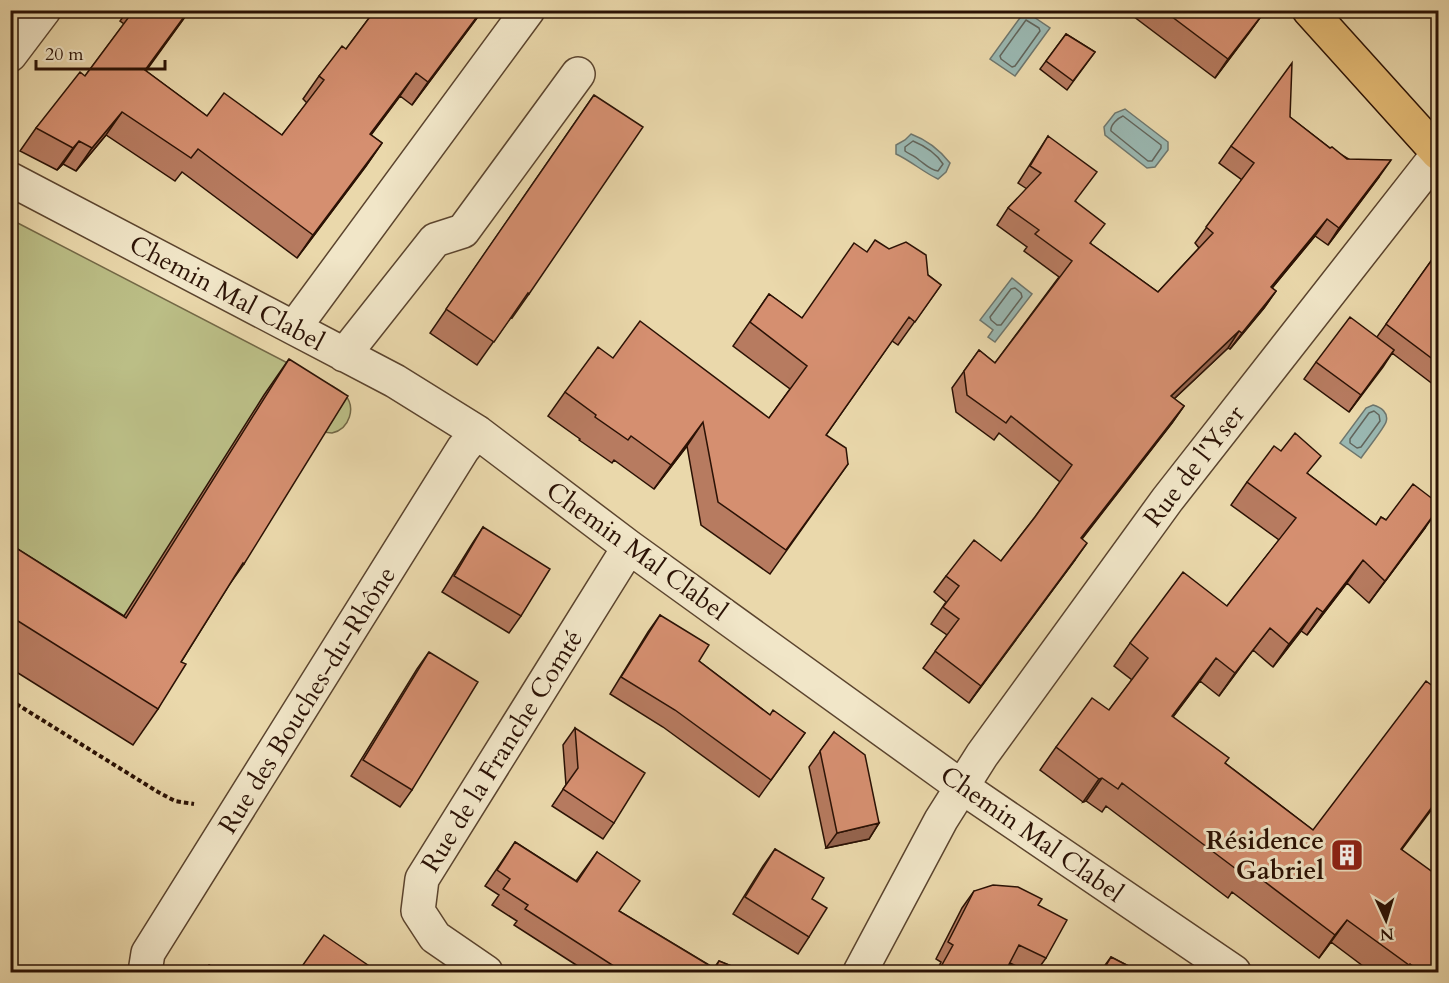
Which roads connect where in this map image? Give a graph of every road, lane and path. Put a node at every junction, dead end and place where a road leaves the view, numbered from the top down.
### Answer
1 (44, 10) edge
2 (528, 10) edge
3 (1309, 10) edge
4 (10, 55) edge
5 (578, 74) dead end
6 (1438, 154) edge
7 (10, 179) edge
8 (294, 328) junction
9 (344, 355) junction
10 (477, 432) junction
11 (629, 547) junction
12 (10, 700) edge
13 (962, 787) junction
14 (203, 806) dead end
15 (145, 972) edge
16 (486, 972) edge
17 (860, 972) edge
18 (1234, 972) edge

1 - 4 street
2 - 8 street
3 - 6 main road
5 - 9 street
6 - 13 street, Rue de l'Yser
7 - 8 street, Chemin Mal Clabel
8 - 9 street, Chemin Mal Clabel
9 - 10 street, Chemin Mal Clabel
10 - 11 street, Chemin Mal Clabel
10 - 15 street, Rue des Bouches-du-Rhône
11 - 13 street, Chemin Mal Clabel
11 - 16 street, Rue de la Franche Comté
12 - 14 path
13 - 17 street, Rue de l'Yser
13 - 18 street, Chemin Mal Clabel

